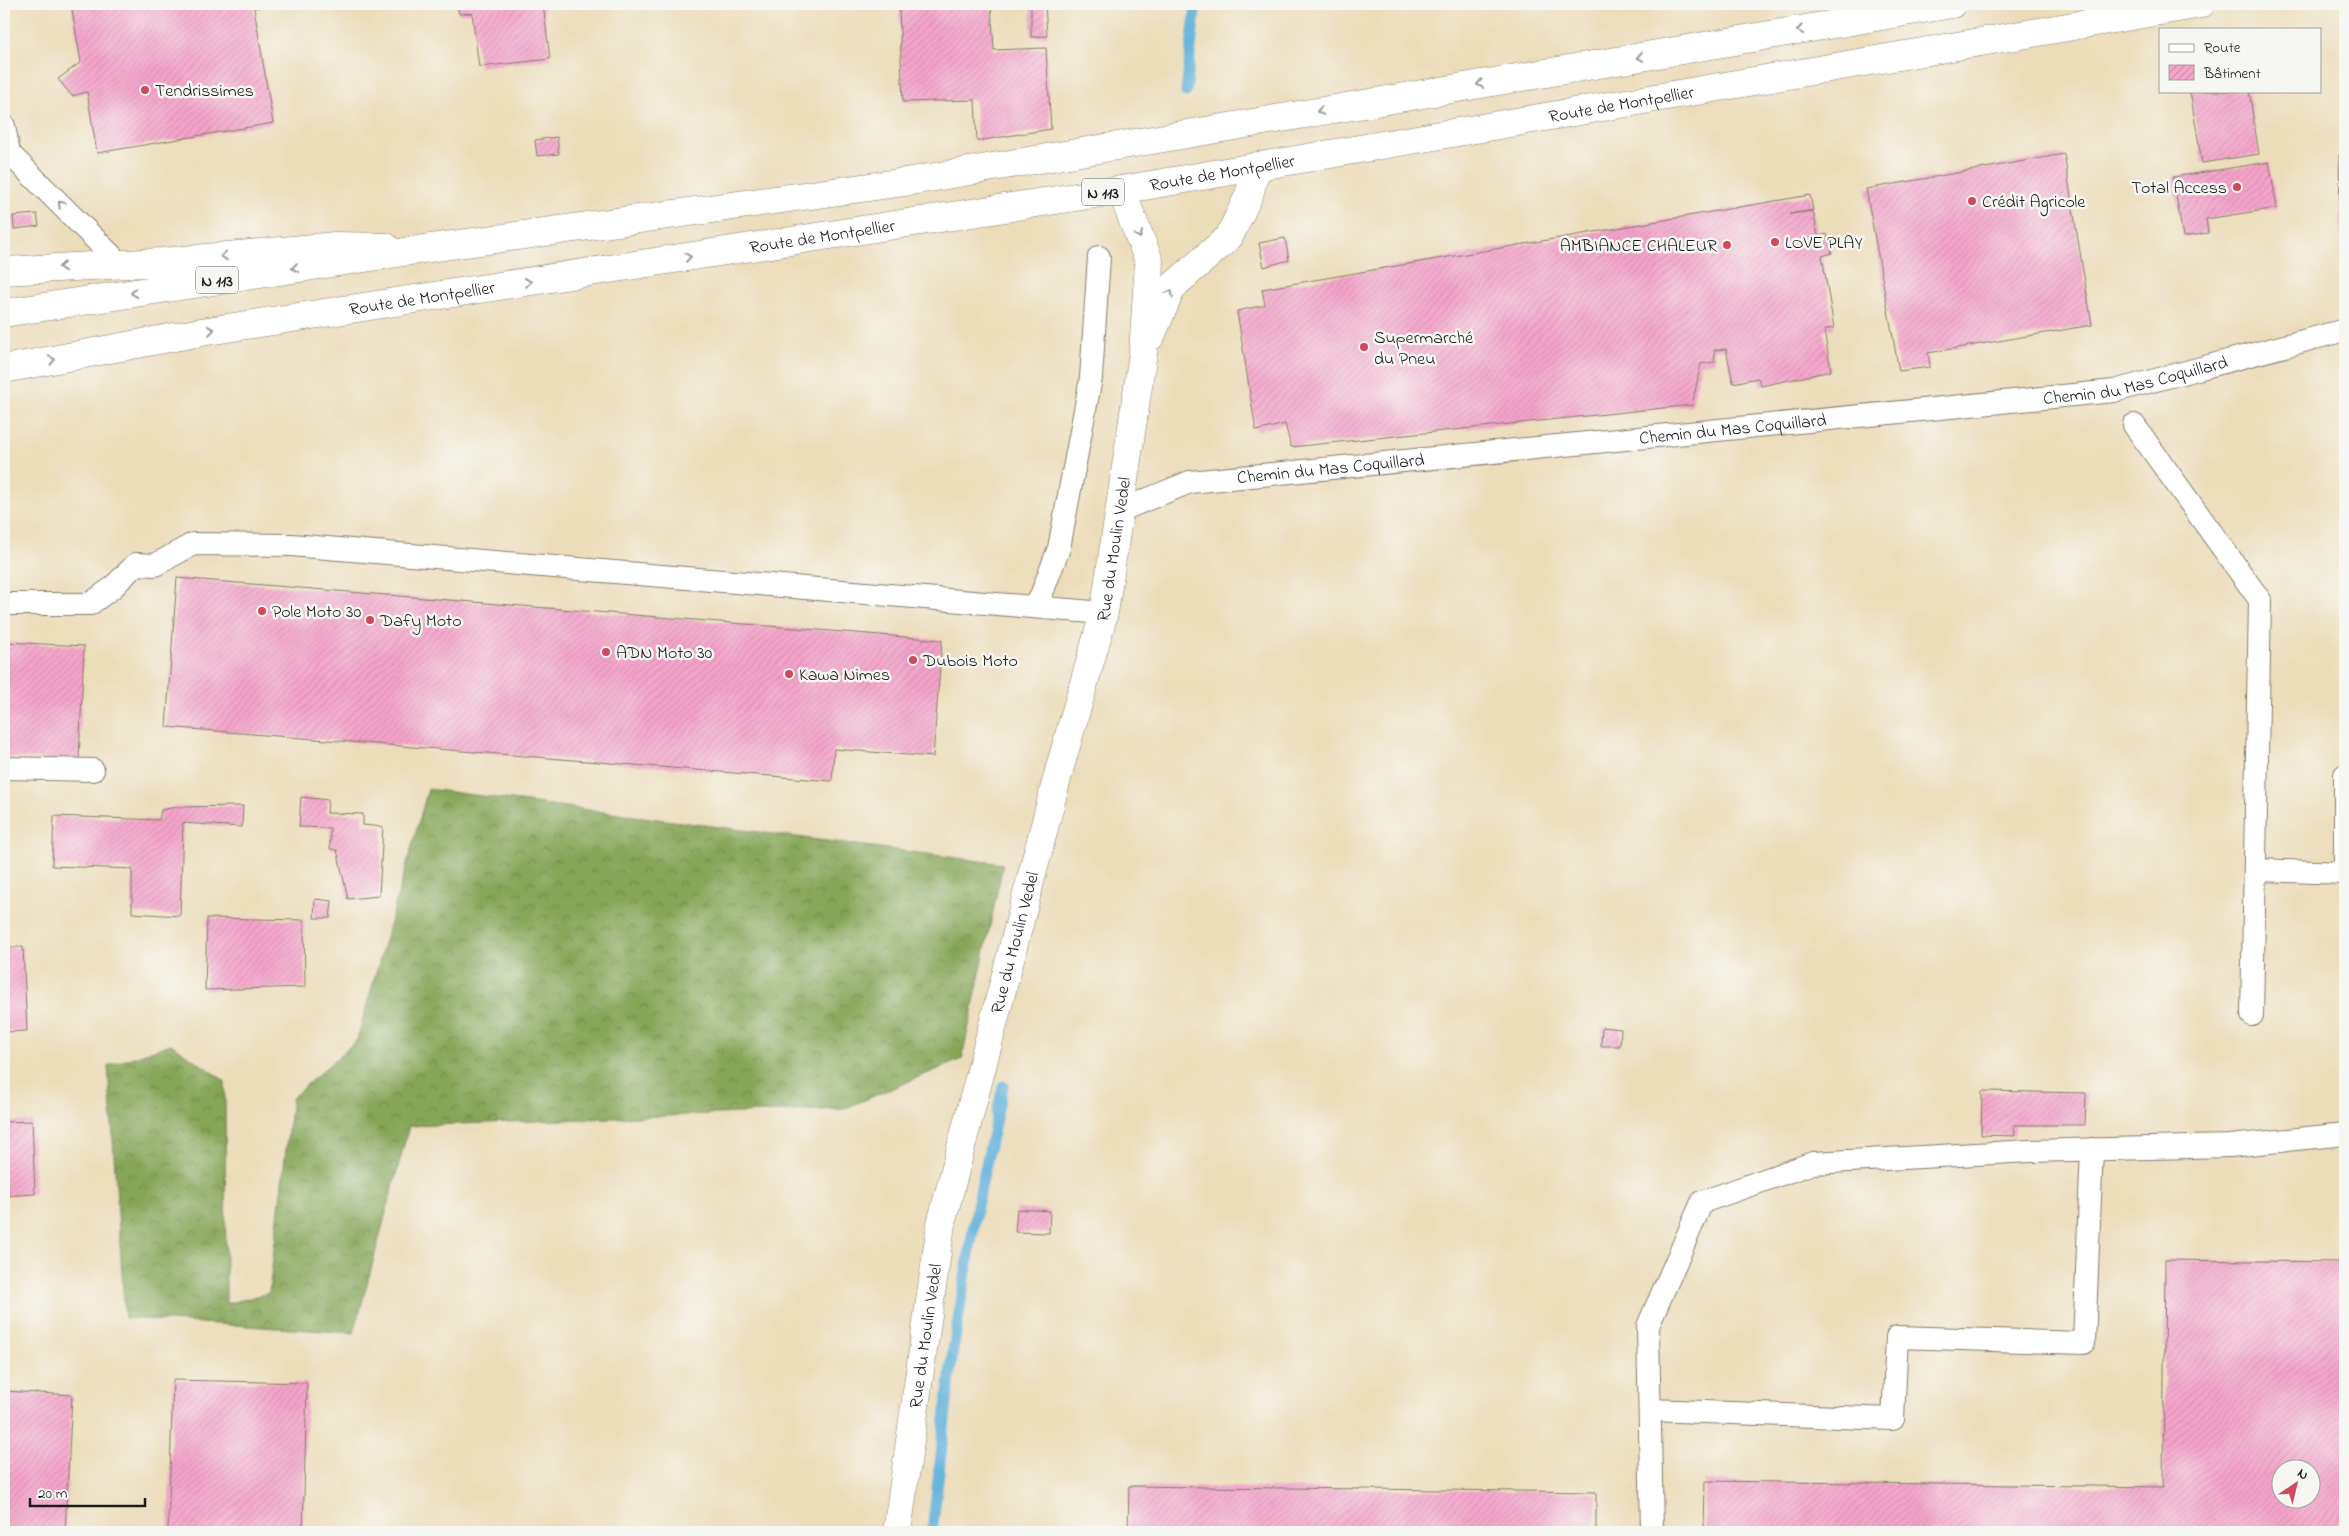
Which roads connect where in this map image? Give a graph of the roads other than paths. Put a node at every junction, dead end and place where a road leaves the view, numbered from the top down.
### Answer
1 (1952, 4) edge
2 (2201, 4) edge
3 (1845, 13) edge
4 (4, 126) edge
5 (1258, 166) junction
6 (1120, 190) junction
7 (430, 248) junction
8 (1099, 257) dead end
9 (120, 264) junction
10 (4, 271) edge
11 (4, 314) edge
12 (2345, 330) edge
13 (1143, 353) junction
14 (4, 369) edge
15 (2134, 425) dead end
16 (1119, 511) junction
17 (4, 604) edge
18 (1037, 606) junction
19 (1104, 613) junction
20 (4, 768) edge
21 (93, 770) dead end
22 (2345, 775) edge
23 (2255, 870) junction
24 (2344, 873) edge
25 (2252, 1015) dead end
26 (2345, 1134) edge
27 (2092, 1149) junction
28 (1650, 1410) junction
29 (897, 1532) edge
30 (1652, 1532) edge

1 - 3 main road, N 113
2 - 5 main road, Route de Montpellier / N 113
3 -> 7 main road, N 113
9 -> 4 lane
5 - 6 main road, Route de Montpellier / N 113
13 -> 5 main road, Rue du Moulin Vedel
6 -> 13 main road, Rue du Moulin Vedel
14 -> 6 main road, Route de Montpellier / N 113
7 -> 9 main road
7 -> 11 main road, N 113
8 - 18 lane
9 -> 10 main road
12 - 16 lane, Chemin du Mas Coquillard
13 - 16 main road, Rue du Moulin Vedel
15 - 23 lane
16 - 19 main road, Rue du Moulin Vedel
17 - 18 lane
18 - 19 lane
19 - 29 main road, Rue du Moulin Vedel
20 - 21 lane
22 - 24 lane
23 - 24 lane
23 - 25 lane
26 - 27 lane
27 - 28 lane
27 - 28 lane
28 - 30 lane

